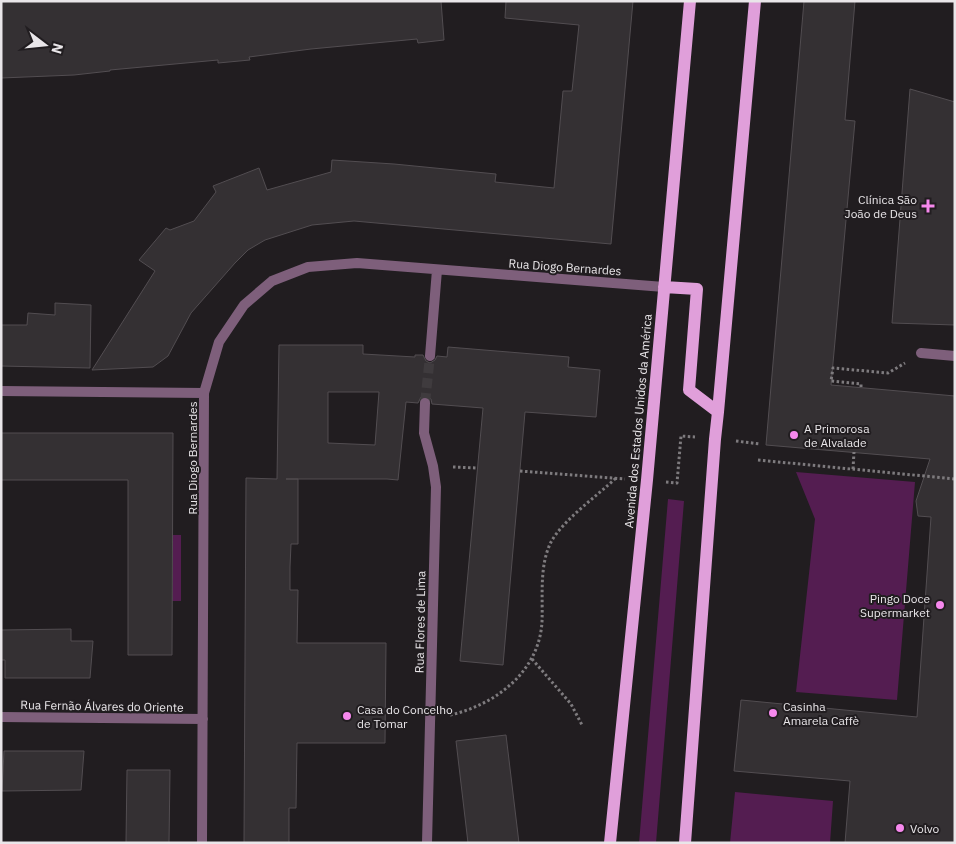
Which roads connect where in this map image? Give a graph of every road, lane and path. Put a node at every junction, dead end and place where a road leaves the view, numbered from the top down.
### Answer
1 (690, 1) edge
2 (755, 1) edge
3 (437, 270) junction
4 (664, 287) junction
5 (920, 353) joint
6 (430, 356) tunnel mouth
7 (955, 356) edge
8 (861, 387) dead end
9 (1, 391) edge
10 (204, 393) junction
11 (425, 403) tunnel mouth
12 (718, 412) junction
13 (854, 452) dead end
14 (758, 460) dead end
15 (853, 469) junction
16 (616, 478) dead end
17 (955, 479) edge
18 (532, 659) junction
19 (1, 717) edge
20 (203, 719) junction
21 (430, 720) junction
22 (582, 725) dead end
23 (202, 843) edge
24 (427, 843) edge
25 (610, 843) edge
26 (684, 843) edge

1 - 4 main road, Avenida dos Estados Unidos da América
2 - 12 main road
3 - 4 street, Rua Diogo Bernardes
3 - 6 street
3 - 10 street, Rua Diogo Bernardes
4 - 12 main road
4 - 25 main road, Avenida dos Estados Unidos da América
5 - 7 street
5 - 8 path
9 - 10 street
10 - 20 street, Rua Diogo Bernardes
11 - 21 street, Rua Flores de Lima
12 - 26 main road
13 - 15 path
14 - 15 path
15 - 17 path
16 - 18 path
18 - 21 path
18 - 22 path
19 - 20 street, Rua Fernão Álvares do Oriente
20 - 23 street, Rua Diogo Bernardes
21 - 24 street, Rua Flores de Lima

